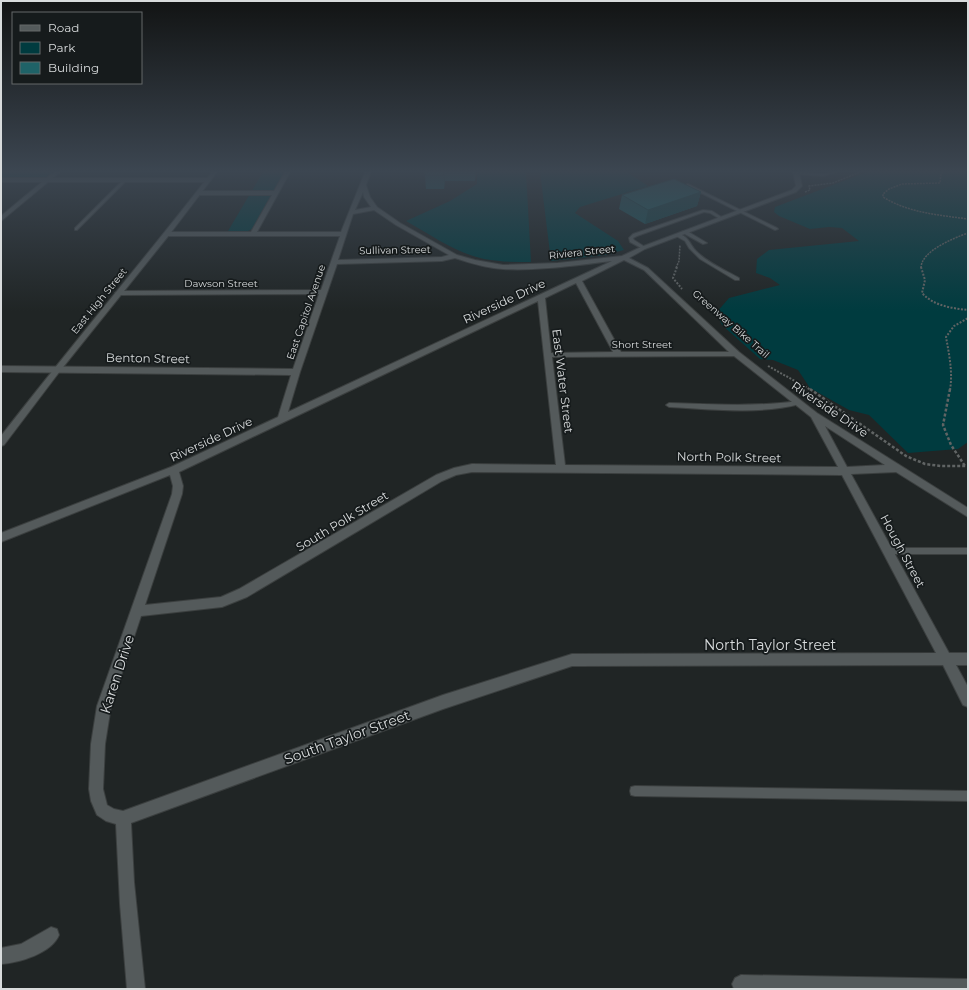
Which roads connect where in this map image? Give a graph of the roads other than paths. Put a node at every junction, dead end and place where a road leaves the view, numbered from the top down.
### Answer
1 (87, 218) edge
2 (179, 218) edge
3 (262, 218) edge
4 (349, 218) edge
5 (390, 218) edge
6 (683, 218) edge
7 (721, 218) edge
8 (756, 218) edge
9 (776, 228) dead end
10 (76, 229) dead end
11 (685, 232) junction
12 (167, 234) junction
13 (253, 234) junction
14 (344, 234) junction
15 (678, 235) junction
16 (705, 243) dead end
17 (643, 248) junction
18 (455, 256) junction
19 (624, 258) junction
20 (334, 262) junction
21 (737, 279) dead end
22 (578, 280) junction
23 (323, 292) junction
24 (120, 293) junction
25 (541, 297) junction
26 (618, 354) junction
27 (736, 354) junction
28 (548, 355) junction
29 (1, 369) edge
30 (57, 369) junction
31 (296, 372) junction
32 (798, 403) junction
33 (669, 405) dead end
34 (814, 415) junction
35 (282, 419) junction
36 (1, 443) edge
37 (561, 468) junction
38 (897, 468) junction
39 (174, 470) junction
40 (845, 471) junction
41 (968, 513) edge
42 (1, 538) edge
43 (888, 551) junction
44 (968, 551) edge
45 (138, 611) junction
46 (946, 659) junction
47 (968, 659) edge
48 (572, 660) joint
49 (968, 700) edge
50 (635, 791) dead end
51 (968, 796) edge
52 (123, 818) junction
53 (51, 935) dead end
54 (1, 956) edge
55 (741, 984) dead end
56 (968, 988) edge
57 (136, 989) edge

1 - 10 lane
2 - 12 street, East High Street
3 - 13 street
4 - 14 street, East Capitol Avenue
5 - 18 street, Riviera Street
6 - 17 lane
7 - 11 street, Riviera Street
8 - 9 lane
11 - 15 street, Riviera Street
11 - 16 lane
12 - 13 street
12 - 24 street, East High Street
13 - 14 street
14 - 20 street, East Capitol Avenue
15 - 17 street, Riviera Street
15 - 21 lane
17 - 19 street, Riviera Street
18 - 19 street, Riviera Street
18 - 20 street, Sullivan Street
19 - 22 street, Riverside Drive
19 - 27 street, Riverside Drive
20 - 23 street, East Capitol Avenue
22 - 25 street, Riverside Drive
22 - 26 street
23 - 24 street, Dawson Street
23 - 31 street, East Capitol Avenue
24 - 30 street, East High Street
25 - 28 street, East Water Street
25 - 35 street, Riverside Drive
26 - 27 street, Short Street
26 - 28 street, Short Street
27 - 32 street, Riverside Drive
28 - 37 street, East Water Street
29 - 30 street, Benton Street
30 - 31 street, Benton Street
30 - 36 street, East High Street
31 - 35 street, East Capitol Avenue
32 - 33 lane
32 - 34 street, Riverside Drive
34 - 38 street, Riverside Drive
34 - 40 street, Hough Street
35 - 39 street, Riverside Drive
37 - 40 street, North Polk Street
37 - 45 street, South Polk Street
38 - 40 street, North Polk Street
38 - 41 street, Riverside Drive
39 - 42 street, Riverside Drive
39 - 45 street, Karen Drive
40 - 43 street, Hough Street
43 - 44 lane
43 - 46 street, Hough Street
45 - 52 street, Karen Drive
46 - 47 street, North Taylor Street
46 - 48 street, North Taylor Street
46 - 49 street, Hough Street
48 - 52 street, South Taylor Street
50 - 51 lane
52 - 57 street
53 - 54 street
55 - 56 street

